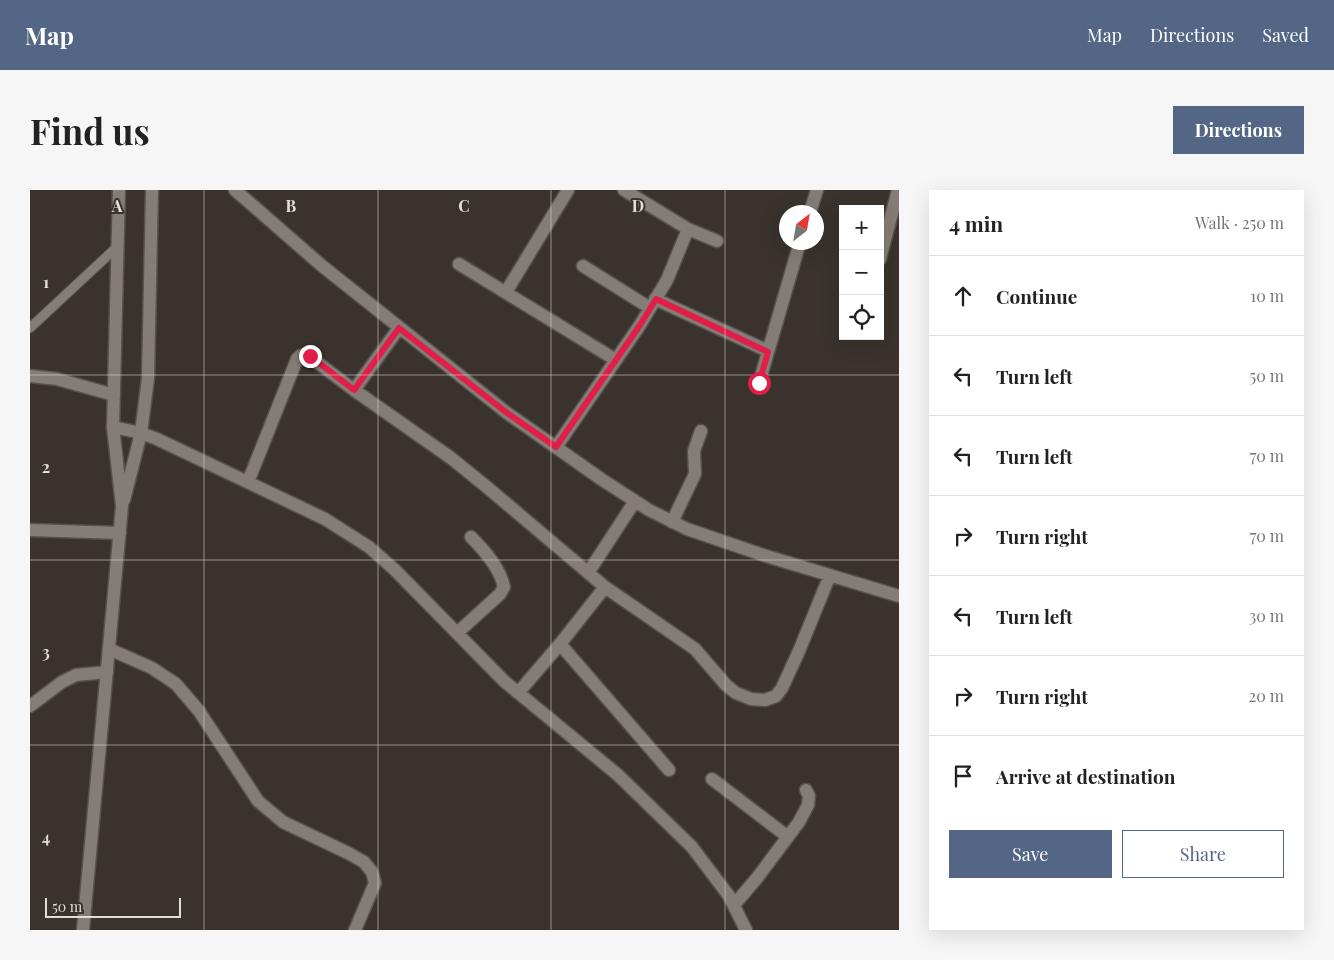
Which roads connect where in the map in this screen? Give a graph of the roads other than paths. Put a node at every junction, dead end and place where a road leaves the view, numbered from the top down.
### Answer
1 (119, 190) edge
2 (152, 190) edge
3 (236, 190) edge
4 (568, 190) edge
5 (624, 190) edge
6 (817, 190) edge
7 (898, 190) edge
8 (812, 205) edge
9 (688, 229) junction
10 (717, 241) dead end
11 (118, 246) junction
12 (798, 250) edge
13 (882, 250) edge
14 (460, 264) dead end
15 (583, 266) dead end
16 (506, 292) junction
17 (653, 304) junction
18 (30, 328) edge
19 (399, 328) junction
20 (768, 352) junction
21 (616, 360) junction
22 (30, 376) edge
23 (759, 383) dead end
24 (354, 390) junction
25 (114, 396) junction
26 (113, 427) junction
27 (701, 431) dead end
28 (141, 433) junction
29 (556, 447) junction
30 (248, 482) junction
31 (635, 501) junction
32 (122, 506) junction
33 (672, 522) junction
34 (30, 530) edge
35 (120, 533) junction
36 (471, 537) dead end
37 (588, 573) junction
38 (830, 575) junction
39 (605, 588) junction
40 (899, 596) edge
41 (457, 633) junction
42 (560, 644) junction
43 (109, 649) junction
44 (107, 672) junction
45 (518, 694) junction
46 (30, 706) edge
47 (669, 770) dead end
48 (712, 779) dead end
49 (806, 790) dead end
50 (788, 837) junction
51 (734, 905) junction
52 (83, 930) edge
53 (355, 930) edge
54 (746, 930) edge

1 - 11 street
2 - 28 street
3 - 19 street
4 - 16 street
5 - 9 street
6 - 8 street
7 - 13 street
9 - 10 street
9 - 17 street
11 - 18 lane
11 - 25 street
12 - 20 street
14 - 16 street
15 - 17 street
16 - 21 street
17 - 20 street
17 - 21 street
19 - 24 street
19 - 29 street
20 - 23 street
21 - 29 street
22 - 25 street
24 - 30 street
24 - 37 street
25 - 26 street
26 - 28 street
26 - 32 street
27 - 33 street
28 - 30 street
28 - 32 street
29 - 31 street
30 - 41 street
31 - 33 street
31 - 37 street
32 - 35 street
33 - 38 street
34 - 35 street
35 - 43 street
36 - 41 street
37 - 39 street
38 - 39 street
38 - 40 street
39 - 42 street
41 - 45 street
42 - 45 street
42 - 47 street
43 - 44 street
43 - 53 street
44 - 46 street
44 - 52 street
45 - 51 street
48 - 50 street
49 - 50 street
50 - 51 street
51 - 54 street

